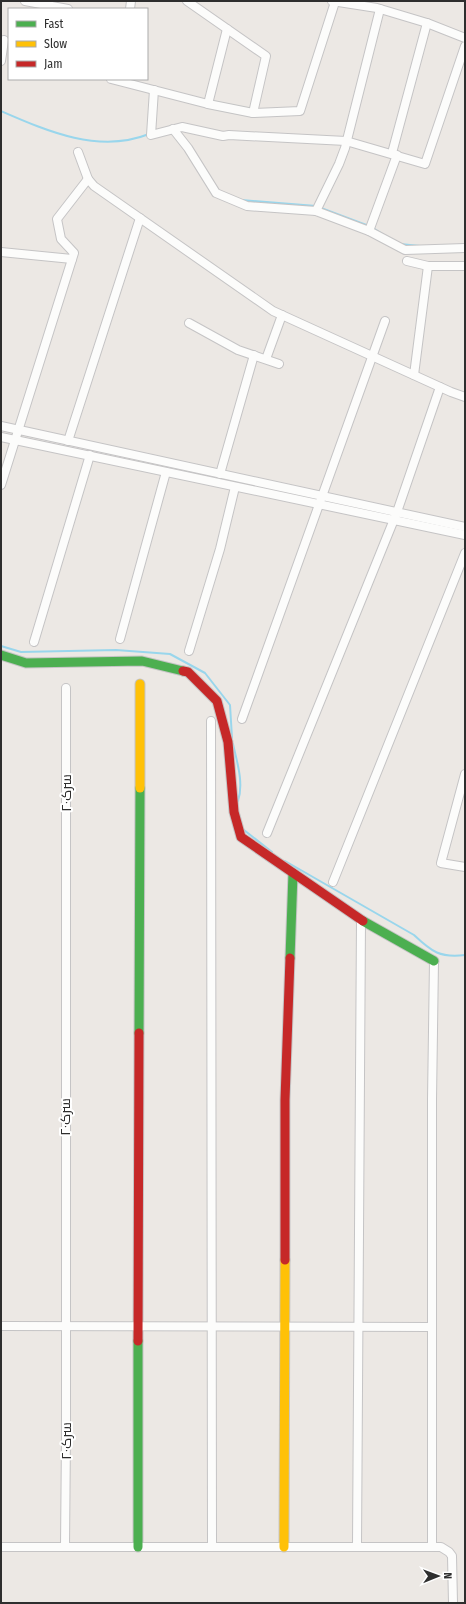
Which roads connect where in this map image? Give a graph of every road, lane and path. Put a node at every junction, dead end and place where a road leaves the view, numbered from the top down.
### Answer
1 (25, 1) edge
2 (187, 1) edge
3 (333, 2) edge
4 (50, 5) edge
5 (379, 6) edge
6 (64, 8) edge
7 (427, 23) junction
8 (227, 29) junction
9 (465, 38) edge
10 (5, 39) edge
11 (465, 46) edge
12 (1, 60) edge
13 (124, 81) edge
14 (154, 90) junction
15 (208, 104) junction
16 (253, 113) junction
17 (173, 129) junction
18 (346, 141) junction
19 (78, 152) dead end
20 (394, 154) junction
21 (88, 179) junction
22 (316, 211) junction
23 (140, 218) junction
24 (369, 231) junction
25 (465, 248) edge
26 (1, 252) edge
27 (72, 258) junction
28 (407, 261) dead end
29 (428, 266) junction
30 (465, 266) edge
31 (282, 315) junction
32 (385, 321) dead end
33 (189, 322) dead end
34 (254, 355) junction
35 (371, 355) junction
36 (266, 359) junction
37 (279, 364) dead end
38 (414, 375) junction
39 (440, 387) junction
40 (465, 397) edge
41 (1, 426) edge
42 (18, 430) junction
43 (1, 437) edge
44 (15, 440) junction
45 (68, 441) junction
46 (90, 455) junction
47 (166, 472) junction
48 (220, 474) junction
49 (1, 485) edge
50 (235, 487) junction
51 (321, 496) junction
52 (318, 504) junction
53 (397, 512) junction
54 (393, 520) junction
55 (465, 527) edge
56 (465, 535) edge
57 (465, 552) edge
58 (120, 639) dead end
59 (34, 642) dead end
60 (189, 651) dead end
61 (1, 656) edge
62 (140, 684) dead end
63 (66, 688) dead end
64 (242, 719) dead end
65 (211, 720) dead end
66 (465, 774) edge
67 (267, 833) dead end
68 (465, 867) edge
69 (293, 873) junction
70 (333, 882) dead end
71 (361, 920) junction
72 (434, 961) joint
73 (1, 1326) edge
74 (65, 1326) junction
75 (284, 1326) junction
76 (139, 1327) junction
77 (211, 1327) junction
78 (357, 1327) junction
79 (431, 1327) junction
80 (284, 1546) junction
81 (356, 1546) junction
82 (1, 1547) edge
83 (65, 1547) junction
84 (138, 1547) junction
85 (212, 1547) junction
86 (432, 1547) junction
87 (453, 1603) edge

1 - 4 street
2 - 8 street
3 - 5 street
3 - 16 street
4 - 6 street
5 - 7 street
5 - 18 street
7 - 9 street
7 - 20 street
8 - 15 street
8 - 16 street
10 - 12 street
11 - 20 street
13 - 14 street
14 - 15 street
14 - 17 street
15 - 16 street
17 - 18 street
17 - 22 street
18 - 20 street
18 - 22 street
19 - 21 street
20 - 24 street
21 - 23 street
21 - 27 street
22 - 24 street
23 - 31 street
23 - 45 street
24 - 25 street
26 - 27 street
27 - 42 street
28 - 29 street
29 - 30 street
29 - 38 street
31 - 35 street
31 - 36 street
32 - 35 street
33 - 34 street
34 - 36 street
34 - 48 street
35 - 38 street
35 - 51 street
36 - 37 street
38 - 39 street
39 - 40 street
39 - 53 street
41 - 42 street
42 - 44 street
42 - 45 street
43 - 44 street
44 - 46 street
44 - 49 street
45 - 48 street
46 - 47 street
46 - 59 street
47 - 50 street
47 - 58 street
48 - 51 street
50 - 52 street
50 - 60 street
51 - 52 street
51 - 53 street
52 - 54 street
52 - 64 street
53 - 54 street
53 - 55 street
54 - 56 street
54 - 67 street
57 - 70 street
61 - 69 street
62 - 76 street
63 - 74 street, سرک۲۰
65 - 77 street
66 - 68 street
69 - 71 street
69 - 75 street
71 - 72 street
71 - 78 street
72 - 79 street
73 - 74 street
74 - 76 street
74 - 83 street, سرک۲۰
75 - 77 street
75 - 78 street
75 - 80 street
76 - 77 street
76 - 84 street
77 - 85 street
78 - 79 street
78 - 81 street
79 - 86 street
80 - 81 street
80 - 85 street
81 - 86 street
82 - 83 street
83 - 84 street
84 - 85 street
86 - 87 street

